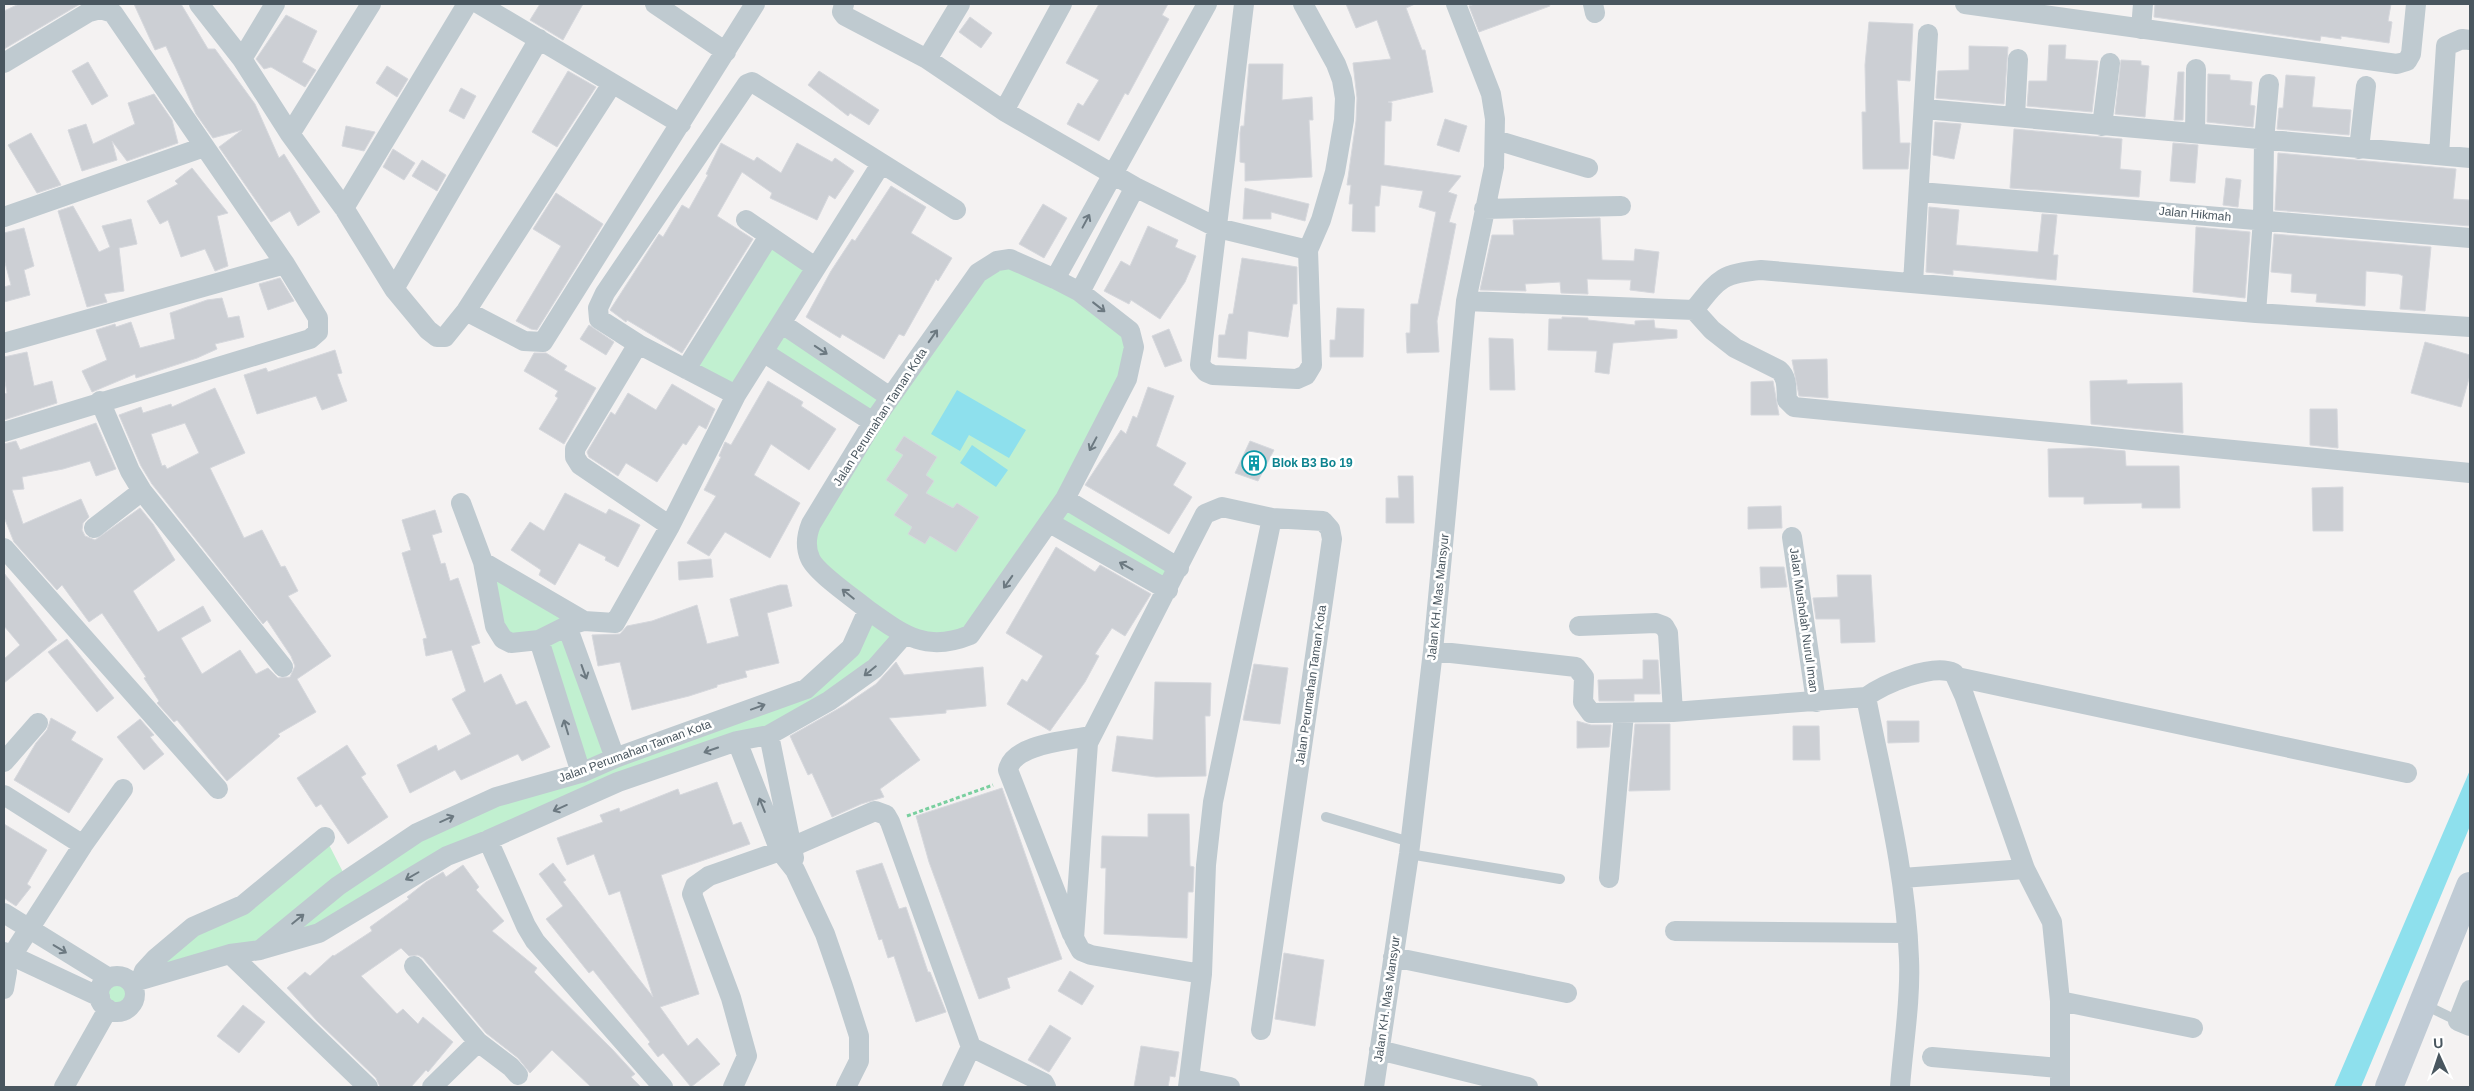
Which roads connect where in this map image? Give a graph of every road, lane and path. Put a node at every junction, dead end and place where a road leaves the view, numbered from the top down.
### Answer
1 (198, 4) edge
2 (275, 4) edge
3 (370, 4) edge
4 (467, 4) edge
5 (479, 4) edge
6 (655, 4) edge
7 (755, 4) edge
8 (844, 4) edge
9 (960, 4) edge
10 (1062, 4) edge
11 (1207, 4) edge
12 (1244, 4) edge
13 (1303, 4) edge
14 (1456, 4) edge
15 (1965, 4) edge
16 (2143, 4) edge
17 (2416, 4) edge
18 (111, 7) edge
19 (2141, 29) junction
20 (1928, 34) dead end
21 (539, 39) junction
22 (2470, 40) edge
23 (726, 52) junction
24 (242, 59) junction
25 (927, 59) junction
26 (2018, 59) dead end
27 (4, 63) edge
28 (2110, 63) dead end
29 (2196, 69) dead end
30 (612, 84) junction
31 (2270, 84) dead end
32 (2366, 86) dead end
33 (1925, 109) junction
34 (1004, 111) junction
35 (2016, 118) junction
36 (681, 124) junction
37 (2102, 126) junction
38 (290, 134) junction
39 (2195, 134) junction
40 (1496, 140) junction
41 (2264, 141) junction
42 (204, 147) junction
43 (2359, 149) junction
44 (2439, 155) junction
45 (2470, 158) edge
46 (881, 164) junction
47 (1588, 168) dead end
48 (1112, 173) junction
49 (1135, 187) junction
50 (1920, 192) junction
51 (1621, 206) dead end
52 (344, 208) junction
53 (1484, 209) junction
54 (956, 210) dead end
55 (4, 217) edge
56 (2263, 219) junction
57 (746, 220) dead end
58 (1218, 228) junction
59 (769, 236) junction
60 (2470, 238) edge
61 (1308, 250) junction
62 (285, 264) junction
63 (816, 267) junction
64 (1055, 279) junction
65 (1912, 283) junction
66 (394, 289) junction
67 (1080, 292) junction
68 (1466, 302) junction
69 (1694, 310) junction
70 (466, 311) junction
71 (2256, 313) junction
72 (781, 323) junction
73 (2470, 327) edge
74 (4, 343) edge
75 (638, 344) junction
76 (763, 352) junction
77 (686, 369) junction
78 (736, 395) junction
79 (890, 397) junction
80 (100, 401) junction
81 (873, 422) junction
82 (4, 432) edge
83 (2470, 473) edge
84 (142, 491) junction
85 (1065, 499) junction
86 (461, 503) dead end
87 (1272, 518) junction
88 (1050, 523) junction
89 (670, 526) junction
90 (94, 528) dead end
91 (1792, 537) dead end
92 (4, 548) edge
93 (483, 562) junction
94 (1179, 568) junction
95 (1168, 590) junction
96 (868, 610) junction
97 (575, 624) junction
98 (1579, 626) dead end
99 (904, 635) junction
100 (539, 640) junction
101 (1433, 651) junction
102 (283, 667) dead end
103 (1957, 677) junction
104 (1866, 697) junction
105 (1816, 702) junction
106 (1673, 712) junction
107 (1624, 714) junction
108 (38, 723) dead end
109 (770, 735) junction
110 (1090, 736) junction
111 (736, 741) junction
112 (615, 758) junction
113 (4, 762) edge
114 (581, 773) junction
115 (2407, 773) dead end
116 (1010, 778) junction
117 (123, 789) dead end
118 (218, 789) dead end
119 (4, 794) edge
120 (1326, 817) dead end
121 (890, 822) junction
122 (325, 837) dead end
123 (488, 840) junction
124 (83, 845) junction
125 (787, 848) junction
126 (1409, 848) junction
127 (2025, 869) junction
128 (1609, 878) dead end
129 (1902, 878) junction
130 (1560, 879) dead end
131 (2470, 886) edge
132 (4, 913) edge
133 (29, 930) junction
134 (1675, 931) dead end
135 (1908, 933) junction
136 (1074, 938) junction
137 (260, 950) junction
138 (230, 954) junction
139 (1393, 957) junction
140 (6, 958) edge
141 (414, 966) dead end
142 (1202, 974) junction
143 (109, 978) junction
144 (136, 981) junction
145 (4, 988) edge
146 (2470, 990) edge
147 (1567, 993) dead end
148 (2060, 1001) junction
149 (104, 1003) junction
150 (2422, 1003) junction
151 (2464, 1023) edge
152 (2193, 1028) dead end
153 (1261, 1030) dead end
154 (478, 1042) junction
155 (972, 1047) junction
156 (1379, 1050) junction
157 (1932, 1057) dead end
158 (518, 1075) dead end
159 (2060, 1078) edge
160 (1189, 1083) edge
161 (64, 1087) edge
162 (368, 1087) edge
163 (432, 1087) edge
164 (663, 1087) edge
165 (732, 1087) edge
166 (846, 1087) edge
167 (952, 1087) edge
168 (1046, 1087) edge
169 (1230, 1087) edge
170 (1374, 1087) edge
171 (1528, 1087) edge
172 (1900, 1087) edge
173 (2388, 1087) edge

1 - 24 street
2 - 24 street
3 - 38 street
4 - 52 street
5 - 21 street
6 - 23 street
7 - 23 street
8 - 25 street
9 - 25 street
10 - 34 street
11 - 48 street
12 - 58 street
13 - 61 street
14 - 40 street, Jalan KH. Mas Mansyur
15 - 19 street
16 - 19 street
17 - 19 street
18 - 27 street
18 - 42 street
20 - 33 street
21 - 30 street
21 - 66 street
22 - 44 street
23 - 36 street
24 - 38 street
25 - 34 street
26 - 35 street
28 - 37 street
29 - 39 street
30 - 36 street
30 - 70 street
31 - 41 street
32 - 43 street
33 - 35 street
33 - 50 street
34 - 48 street
35 - 37 street
36 - 70 street
37 - 39 street
38 - 52 street
39 - 41 street
40 - 47 street
40 - 53 street, Jalan KH. Mas Mansyur
41 - 43 street
41 - 56 street
42 - 55 street
42 - 62 street
43 - 44 street
44 - 45 street
46 - 54 street
46 - 63 street
46 - 75 street
48 - 49 street
64 -> 48 street
49 - 58 street
49 - 67 street
50 - 56 street, Jalan Hikmah
50 - 65 street
51 - 53 street
52 - 66 street
53 - 68 street, Jalan KH. Mas Mansyur
56 - 60 street, Jalan Hikmah
56 - 71 street
57 - 59 street
58 - 61 street
58 - 61 street
59 - 63 street
59 - 77 street
62 - 74 street
62 - 80 street
63 - 72 street
64 - 67 street, Jalan Perumahan Taman Kota
79 -> 64 street, Jalan Perumahan Taman Kota
65 - 69 street
65 - 71 street
66 - 70 street
67 -> 85 street, Jalan Perumahan Taman Kota
68 - 69 street
68 - 101 street, Jalan KH. Mas Mansyur
69 - 83 street
71 - 73 street
72 - 76 street
72 -> 79 street
75 - 77 street
75 - 89 street
76 - 78 street
76 - 81 street
77 - 78 street
78 - 89 street
79 - 81 street, Jalan Perumahan Taman Kota
80 - 82 street
80 - 84 street
96 -> 81 street, Jalan Perumahan Taman Kota
84 - 90 street
84 - 102 street
85 - 88 street, Jalan Perumahan Taman Kota
85 - 94 street
86 - 93 street
87 - 94 street, Jalan Perumahan Taman Kota
87 - 142 street
87 - 153 street, Jalan Perumahan Taman Kota
95 -> 88 street
88 -> 99 street, Jalan Perumahan Taman Kota
89 - 97 street
91 - 105 street, Jalan Musholah Nurul Iman
92 - 118 street
93 - 97 street
93 - 100 street
94 - 95 street, Jalan Perumahan Taman Kota
95 - 110 street, Jalan Perumahan Taman Kota
96 - 99 street
112 -> 96 street, Jalan Perumahan Taman Kota
97 - 100 street
97 -> 112 street
98 - 106 street
99 -> 109 street, Jalan Perumahan Taman Kota
114 -> 100 street
101 - 107 street
101 - 126 street, Jalan KH. Mas Mansyur
103 - 104 street
103 - 115 street
103 - 127 street
104 - 105 street
104 - 129 street
105 - 106 street
106 - 107 street
107 - 128 street
108 - 113 street
109 - 111 street, Jalan Perumahan Taman Kota
109 - 125 street
110 - 116 street
110 - 136 street, Jalan Perumahan Taman Kota
111 -> 123 street, Jalan Perumahan Taman Kota
125 -> 111 street
112 - 114 street, Jalan Perumahan Taman Kota
137 -> 114 street, Jalan Perumahan Taman Kota
116 - 121 path
116 - 136 street
117 - 124 street
119 - 124 street
120 - 126 lane
121 - 125 street
121 - 155 street
122 - 144 street
123 -> 137 street, Jalan Perumahan Taman Kota
123 - 164 street
124 - 133 street
125 - 165 street
125 - 166 street
126 - 130 lane
126 - 139 street, Jalan KH. Mas Mansyur
127 - 129 street
127 - 148 street
129 - 135 street
131 - 150 street
132 - 133 street
133 - 140 street
133 -> 143 street
134 - 135 street
135 - 172 street
136 - 142 street
137 - 138 street
138 - 144 street
138 - 162 street
139 - 147 street
139 - 156 street, Jalan KH. Mas Mansyur
140 - 145 street
140 - 149 street
141 - 154 street
142 - 160 street
143 - 144 street
143 - 149 street
144 - 149 street
146 - 151 street
148 - 152 street
148 - 159 street
149 - 161 street
150 - 151 lane
150 - 173 street
154 - 158 street
154 - 163 street
155 - 167 street
155 - 168 street
156 - 170 street, Jalan KH. Mas Mansyur
156 - 171 street
157 - 159 street
160 - 169 street

